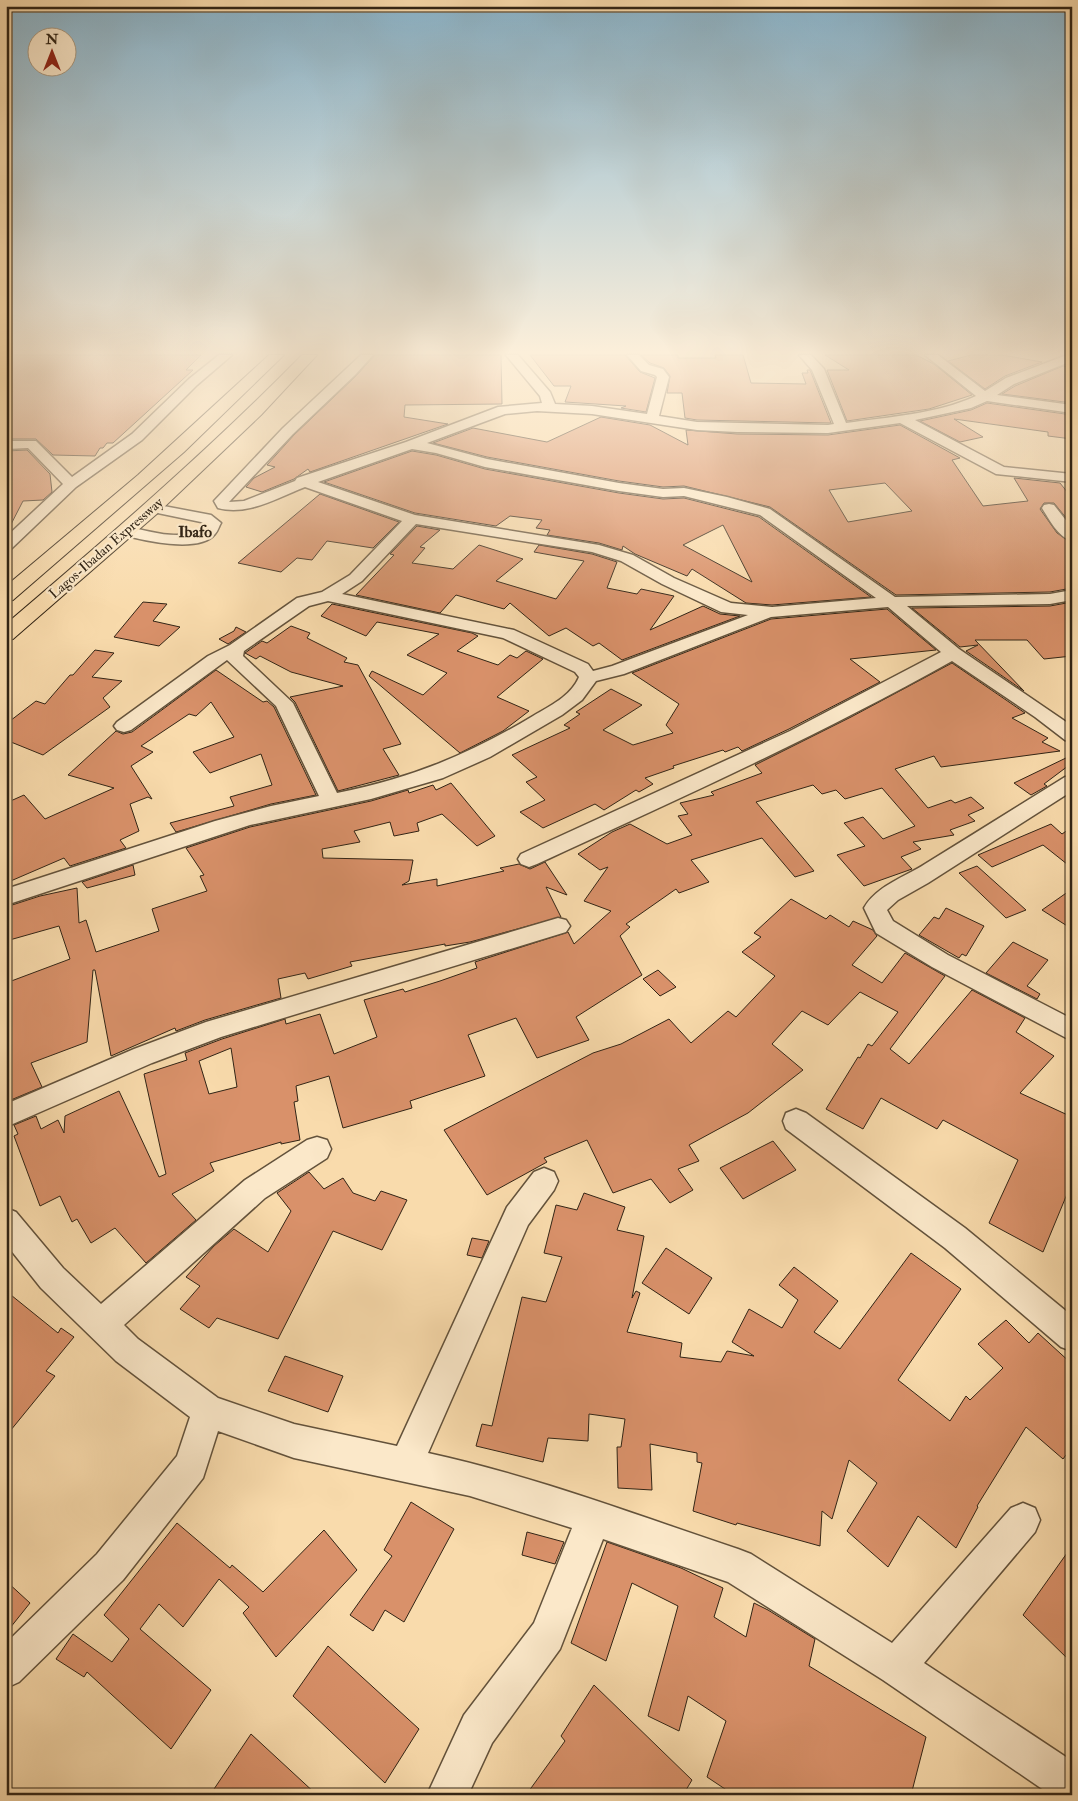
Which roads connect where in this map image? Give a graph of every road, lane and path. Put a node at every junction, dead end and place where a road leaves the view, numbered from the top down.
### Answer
1 (134, 439) edge
2 (191, 439) edge
3 (226, 439) edge
4 (280, 439) edge
5 (424, 439) edge
6 (942, 439) edge
7 (411, 444) junction
8 (6, 445) edge
9 (1072, 478) edge
10 (302, 481) junction
11 (71, 484) junction
12 (153, 508) junction
13 (1049, 508) dead end
14 (412, 519) junction
15 (125, 530) junction
16 (1072, 536) edge
17 (6, 546) edge
18 (1072, 595) edge
19 (6, 596) edge
20 (328, 596) junction
21 (1050, 599) junction
22 (892, 602) junction
23 (772, 612) junction
24 (1072, 615) edge
25 (6, 635) edge
26 (236, 649) junction
27 (953, 653) junction
28 (588, 677) junction
29 (124, 726) dead end
30 (1072, 736) edge
31 (1072, 782) edge
32 (331, 801) junction
33 (530, 859) dead end
34 (6, 897) edge
35 (558, 926) dead end
36 (1072, 1031) edge
37 (6, 1116) edge
38 (796, 1121) dead end
39 (317, 1149) dead end
40 (544, 1181) dead end
41 (6, 1221) edge
42 (101, 1325) junction
43 (1072, 1336) edge
44 (208, 1411) junction
45 (406, 1465) junction
46 (594, 1518) junction
47 (1023, 1520) dead end
48 (896, 1666) junction
49 (6, 1669) edge
50 (1072, 1785) edge
51 (447, 1795) edge

1 - 11 street
2 - 19 highway, Lagos-Ibadan Expressway
3 - 12 highway, Lagos-Ibadan Expressway
4 - 10 street
5 - 7 street
6 - 9 street
7 - 10 street
7 - 22 street
8 - 11 street
10 - 14 street
11 - 17 street
12 - 15 highway, Lagos-Ibadan Expressway
12 - 15 street
13 - 16 street
14 - 20 street
14 - 23 street
15 - 25 highway, Lagos-Ibadan Expressway
18 - 21 street
20 - 26 street
20 - 28 street
21 - 22 street
21 - 24 street
22 - 23 street
22 - 27 street
23 - 28 street
26 - 29 street
26 - 32 street
27 - 30 street
27 - 33 street
28 - 32 street
31 - 36 street
32 - 34 street
35 - 37 street
38 - 43 street
39 - 42 street
40 - 45 street
41 - 42 street
42 - 44 street
44 - 45 street
44 - 49 street
45 - 46 street
46 - 48 street
46 - 51 street
47 - 48 street
48 - 50 street

